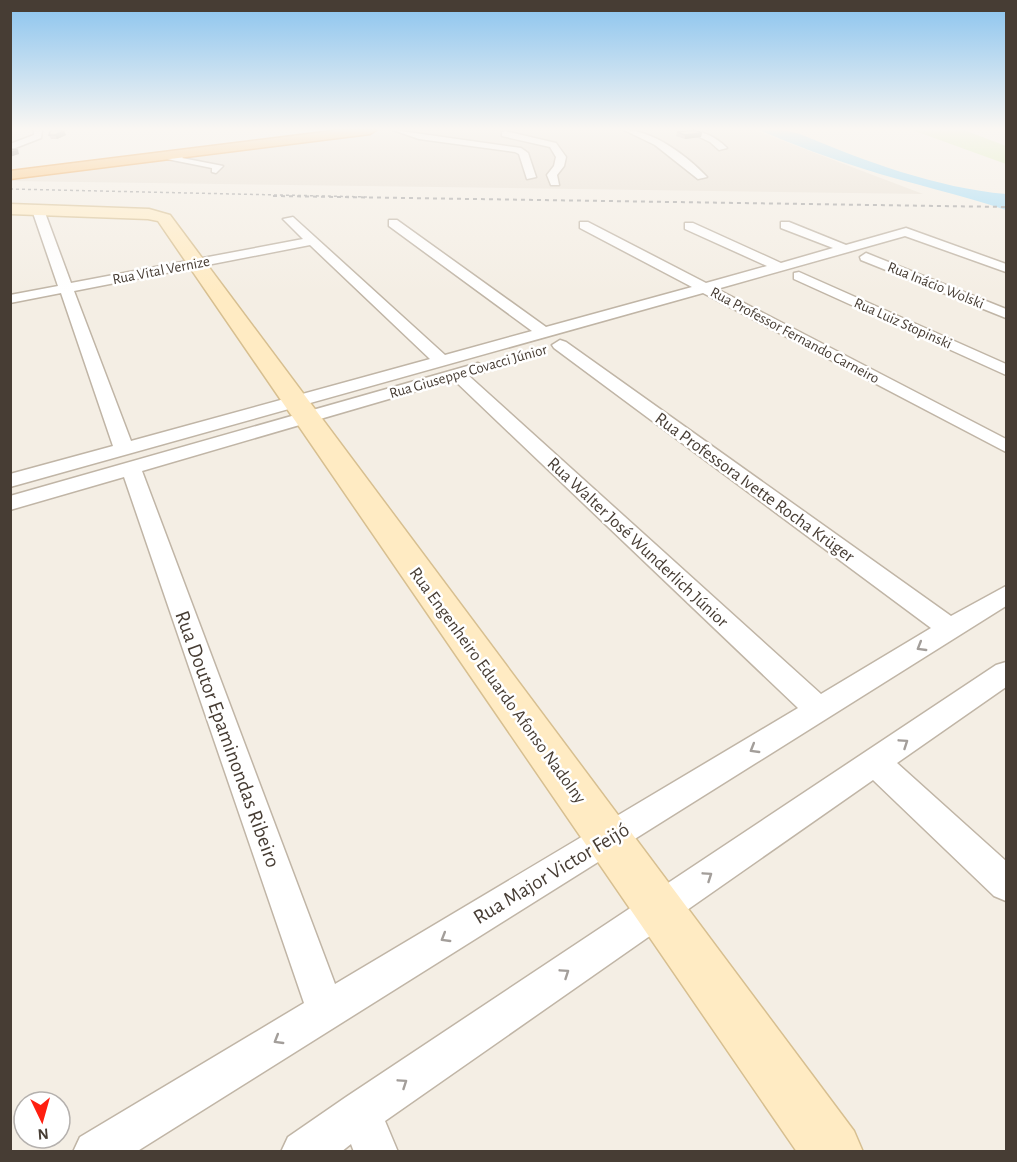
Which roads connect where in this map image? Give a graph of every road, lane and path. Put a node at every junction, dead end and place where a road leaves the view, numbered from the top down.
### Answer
1 (10, 210) edge
2 (38, 210) junction
3 (289, 219) dead end
4 (393, 223) dead end
5 (584, 225) dead end
6 (785, 225) dead end
7 (689, 226) dead end
8 (927, 240) junction
9 (312, 241) junction
10 (845, 249) junction
11 (866, 257) junction
12 (196, 263) junction
13 (779, 267) junction
14 (1006, 268) edge
15 (799, 276) junction
16 (66, 288) junction
17 (705, 288) junction
18 (724, 298) junction
19 (10, 299) edge
20 (1006, 314) edge
21 (552, 339) junction
22 (449, 368) junction
23 (1006, 370) edge
24 (301, 410) junction
25 (1006, 446) edge
26 (128, 459) junction
27 (10, 482) edge
28 (10, 503) edge
29 (1006, 595) edge
30 (950, 629) junction
31 (1006, 673) edge
32 (819, 710) junction
33 (875, 762) junction
34 (609, 838) junction
35 (1006, 884) edge
36 (659, 909) junction
37 (326, 1011) junction
38 (361, 1112) junction
39 (95, 1152) edge
40 (303, 1152) edge
41 (376, 1152) edge
42 (833, 1152) edge

1 - 2 street
2 - 12 street, Rua Engenheiro Eduardo Afonso Nadolny
2 - 16 street, Rua Doutor Epaminondas Ribeiro
3 - 9 street, Rua Walter José Wunderlich Júnior
4 - 21 street, Rua Professora Ivette Rocha Krüger
5 - 17 street, Rua Professor Fernando Carneiro
6 - 10 street
7 - 13 street
8 - 10 street, Rua Giuseppe Covacci Júnior
8 - 11 street, Rua Giuseppe Covacci Júnior
8 - 14 street
9 - 12 street, Rua Vital Vernize
9 - 22 street, Rua Walter José Wunderlich Júnior
10 - 13 street, Rua Giuseppe Covacci Júnior
11 - 15 street, Rua Giuseppe Covacci Júnior
11 - 20 street, Rua Inácio Wolski
12 - 16 street, Rua Vital Vernize
12 - 24 street, Rua Engenheiro Eduardo Afonso Nadolny
13 - 17 street, Rua Giuseppe Covacci Júnior
15 - 18 street, Rua Giuseppe Covacci Júnior
15 - 23 street, Rua Luiz Stopinski
16 - 19 street, Rua Vital Vernize
16 - 26 street, Rua Doutor Epaminondas Ribeiro
17 - 18 street, Rua Professor Fernando Carneiro
17 - 21 street, Rua Giuseppe Covacci Júnior
18 - 21 street, Rua Giuseppe Covacci Júnior
18 - 25 street, Rua Professor Fernando Carneiro
21 - 22 street, Rua Giuseppe Covacci Júnior
21 - 30 street, Rua Professora Ivette Rocha Krüger
22 - 24 street, Rua Giuseppe Covacci Júnior
22 - 32 street, Rua Walter José Wunderlich Júnior
24 - 26 street, Rua Giuseppe Covacci Júnior
24 - 34 street, Rua Engenheiro Eduardo Afonso Nadolny
26 - 27 street, Rua Giuseppe Covacci Júnior
26 - 28 street, Rua Giuseppe Covacci Júnior
26 - 37 street, Rua Doutor Epaminondas Ribeiro
29 - 30 street, Rua Major Victor Feijó
30 -> 32 street, Rua Major Victor Feijó
33 -> 31 street
32 -> 34 street, Rua Major Victor Feijó
33 - 35 street
36 -> 33 street
34 - 36 street, Rua Engenheiro Eduardo Afonso Nadolny
34 -> 37 street, Rua Major Victor Feijó
38 -> 36 street
36 - 42 street, Rua Engenheiro Eduardo Afonso Nadolny
37 -> 39 street, Rua Major Victor Feijó
38 - 40 street
38 - 41 street

